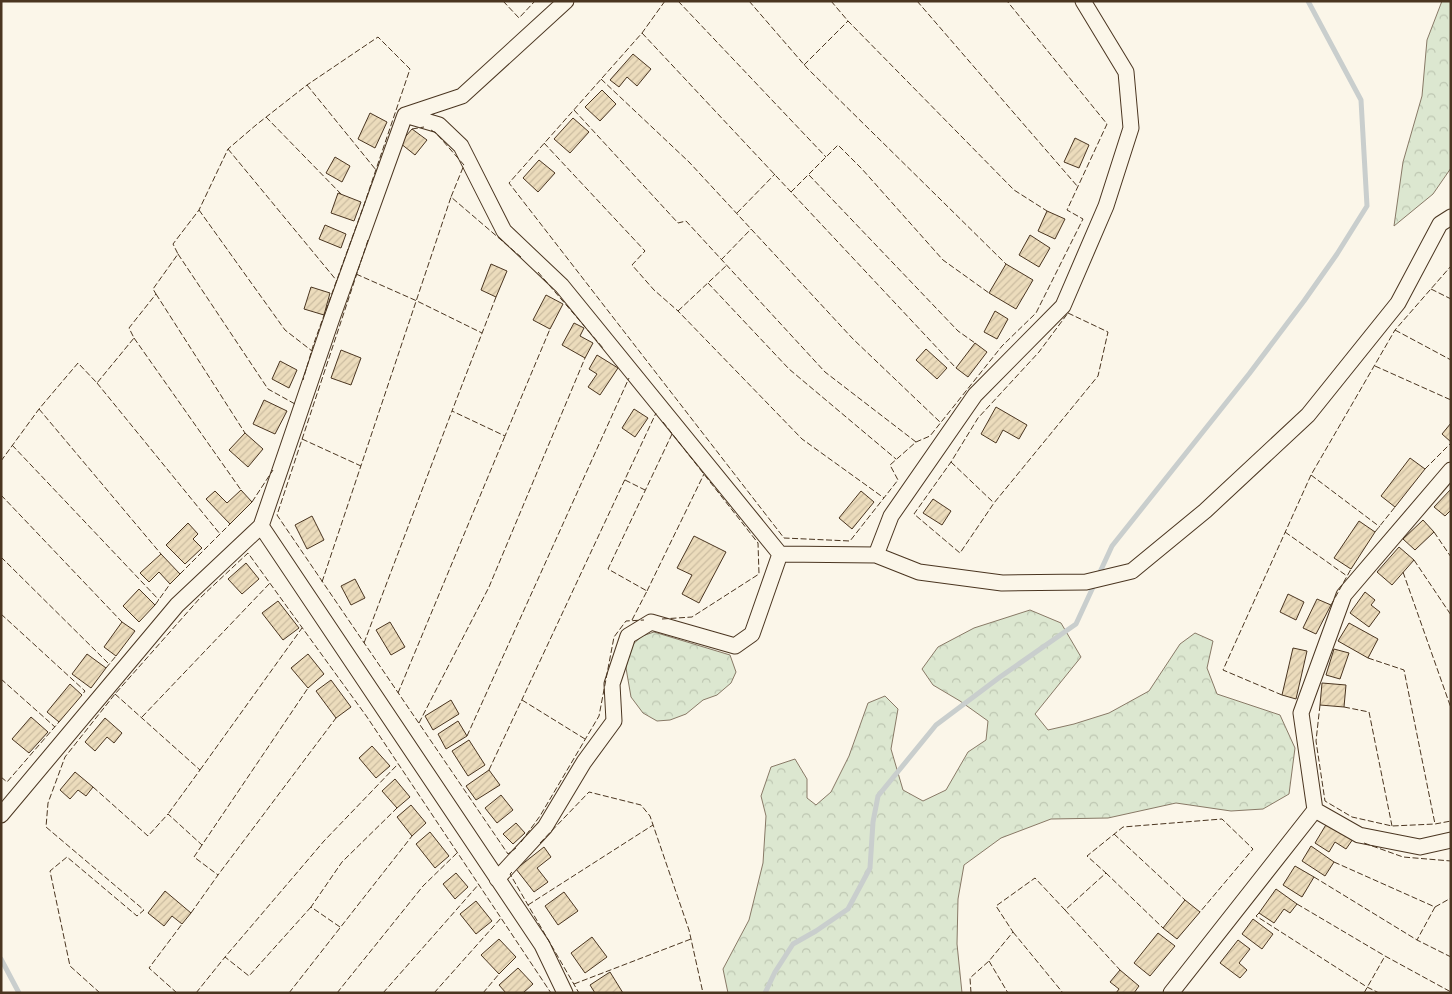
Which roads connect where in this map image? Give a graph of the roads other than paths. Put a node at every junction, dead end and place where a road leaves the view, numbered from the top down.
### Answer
1 (566, 1) edge
2 (1082, 1) edge
3 (405, 114) junction
4 (1451, 217) edge
5 (1451, 470) edge
6 (261, 526) junction
7 (780, 554) junction
8 (876, 556) junction
9 (1315, 810) junction
10 (1, 815) edge
11 (1451, 840) edge
12 (497, 879) junction
13 (565, 993) edge
14 (1171, 993) edge

1 - 3 street
2 - 8 street
3 - 6 street
3 - 7 street
4 - 8 street
5 - 9 street
6 - 10 street
6 - 12 street
7 - 8 street
7 - 12 street
9 - 11 street
9 - 14 street
12 - 13 street

